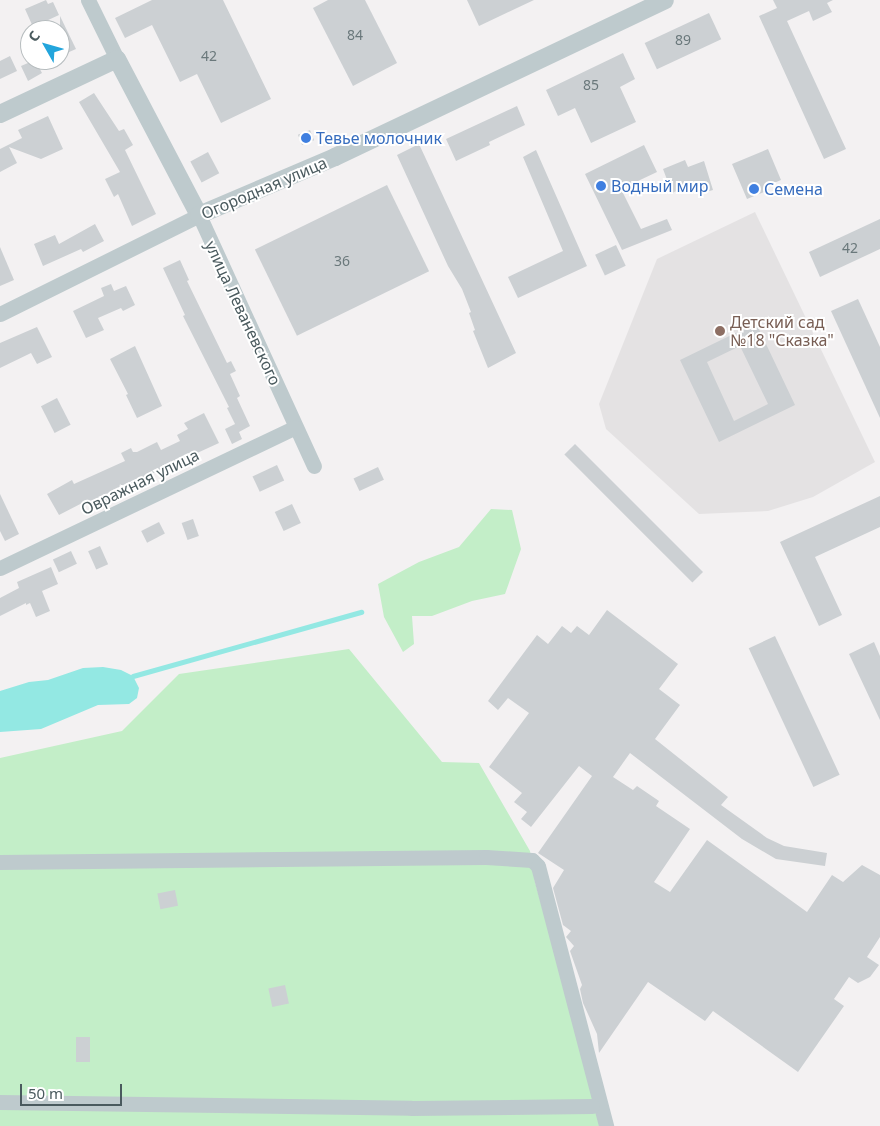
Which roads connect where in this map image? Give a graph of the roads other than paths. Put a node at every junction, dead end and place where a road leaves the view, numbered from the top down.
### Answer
1 (88, 0) edge
2 (665, 0) edge
3 (117, 59) junction
4 (0, 114) edge
5 (198, 216) junction
6 (0, 314) edge
7 (295, 427) junction
8 (314, 466) dead end
9 (0, 568) edge
10 (0, 862) edge
11 (0, 1102) edge
12 (592, 1106) dead end
13 (606, 1126) edge

1 - 3 street, улица Леваневского
2 - 5 street, Огородная улица
3 - 4 street
3 - 5 street, улица Леваневского
5 - 6 street, Огородная улица
5 - 7 street, улица Леваневского
7 - 8 street, улица Леваневского
7 - 9 street, Овражная улица
10 - 13 street
11 - 12 street

